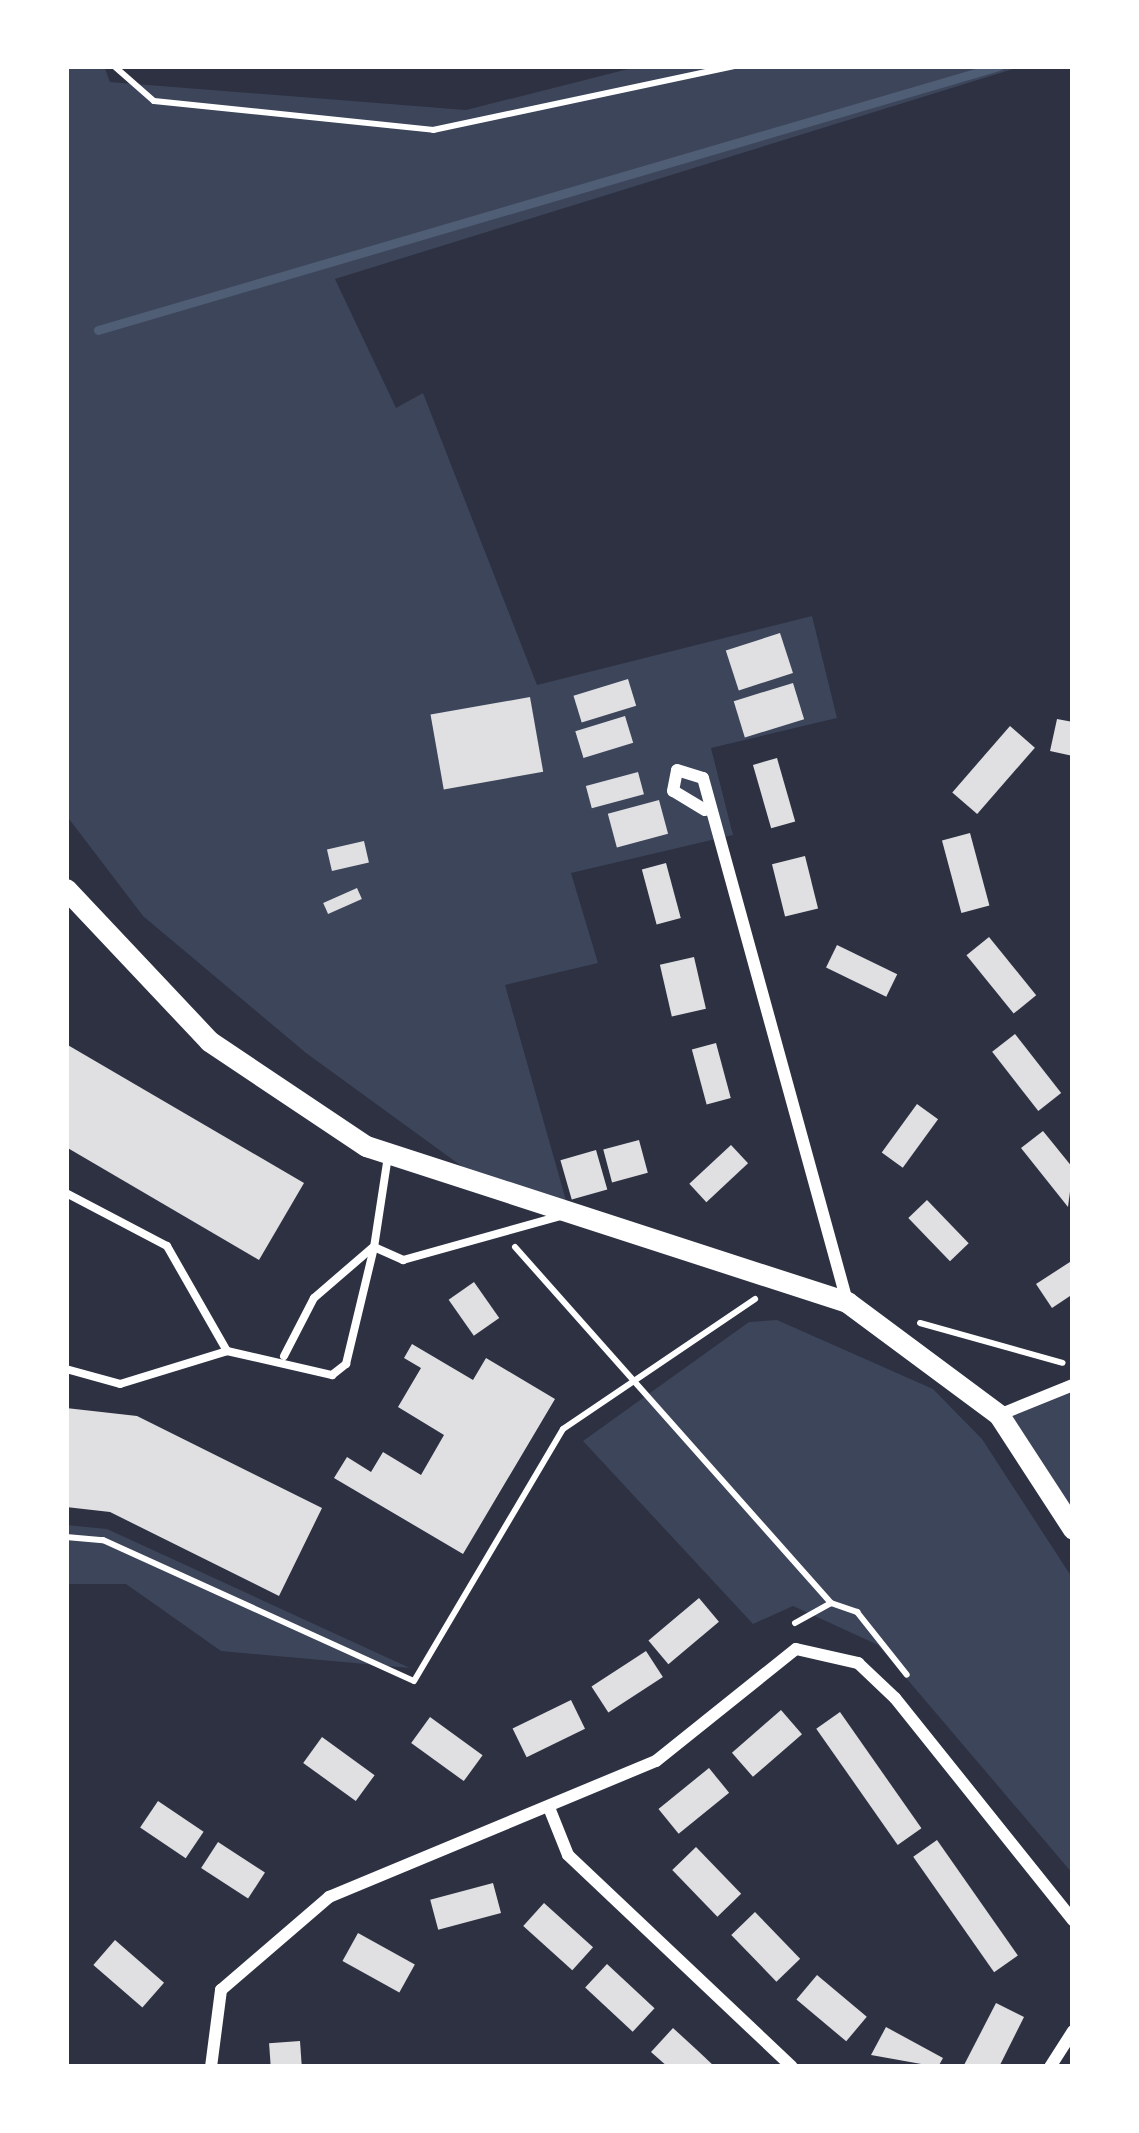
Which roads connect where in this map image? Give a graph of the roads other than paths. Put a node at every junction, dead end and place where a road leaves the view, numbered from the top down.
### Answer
1 (705, 811) dead end
2 (66, 889) edge
3 (388, 1156) junction
4 (66, 1192) edge
5 (562, 1216) junction
6 (374, 1247) junction
7 (848, 1302) junction
8 (227, 1352) junction
9 (284, 1356) junction
10 (66, 1369) edge
11 (1073, 1385) edge
12 (999, 1415) junction
13 (1073, 1529) edge
14 (550, 1810) junction
15 (1073, 1920) edge
16 (1073, 2031) edge
17 (211, 2067) edge
18 (792, 2067) edge
19 (1050, 2067) edge

1 - 7 street
2 - 3 street
3 - 5 street
3 - 6 lane
4 - 8 lane
5 - 6 lane
5 - 7 street
6 - 9 lane
6 - 9 lane
7 - 12 street
8 - 9 lane
8 - 10 lane
11 - 12 street
12 - 13 street
14 - 15 street
14 - 17 street
14 - 18 street
16 - 19 street

